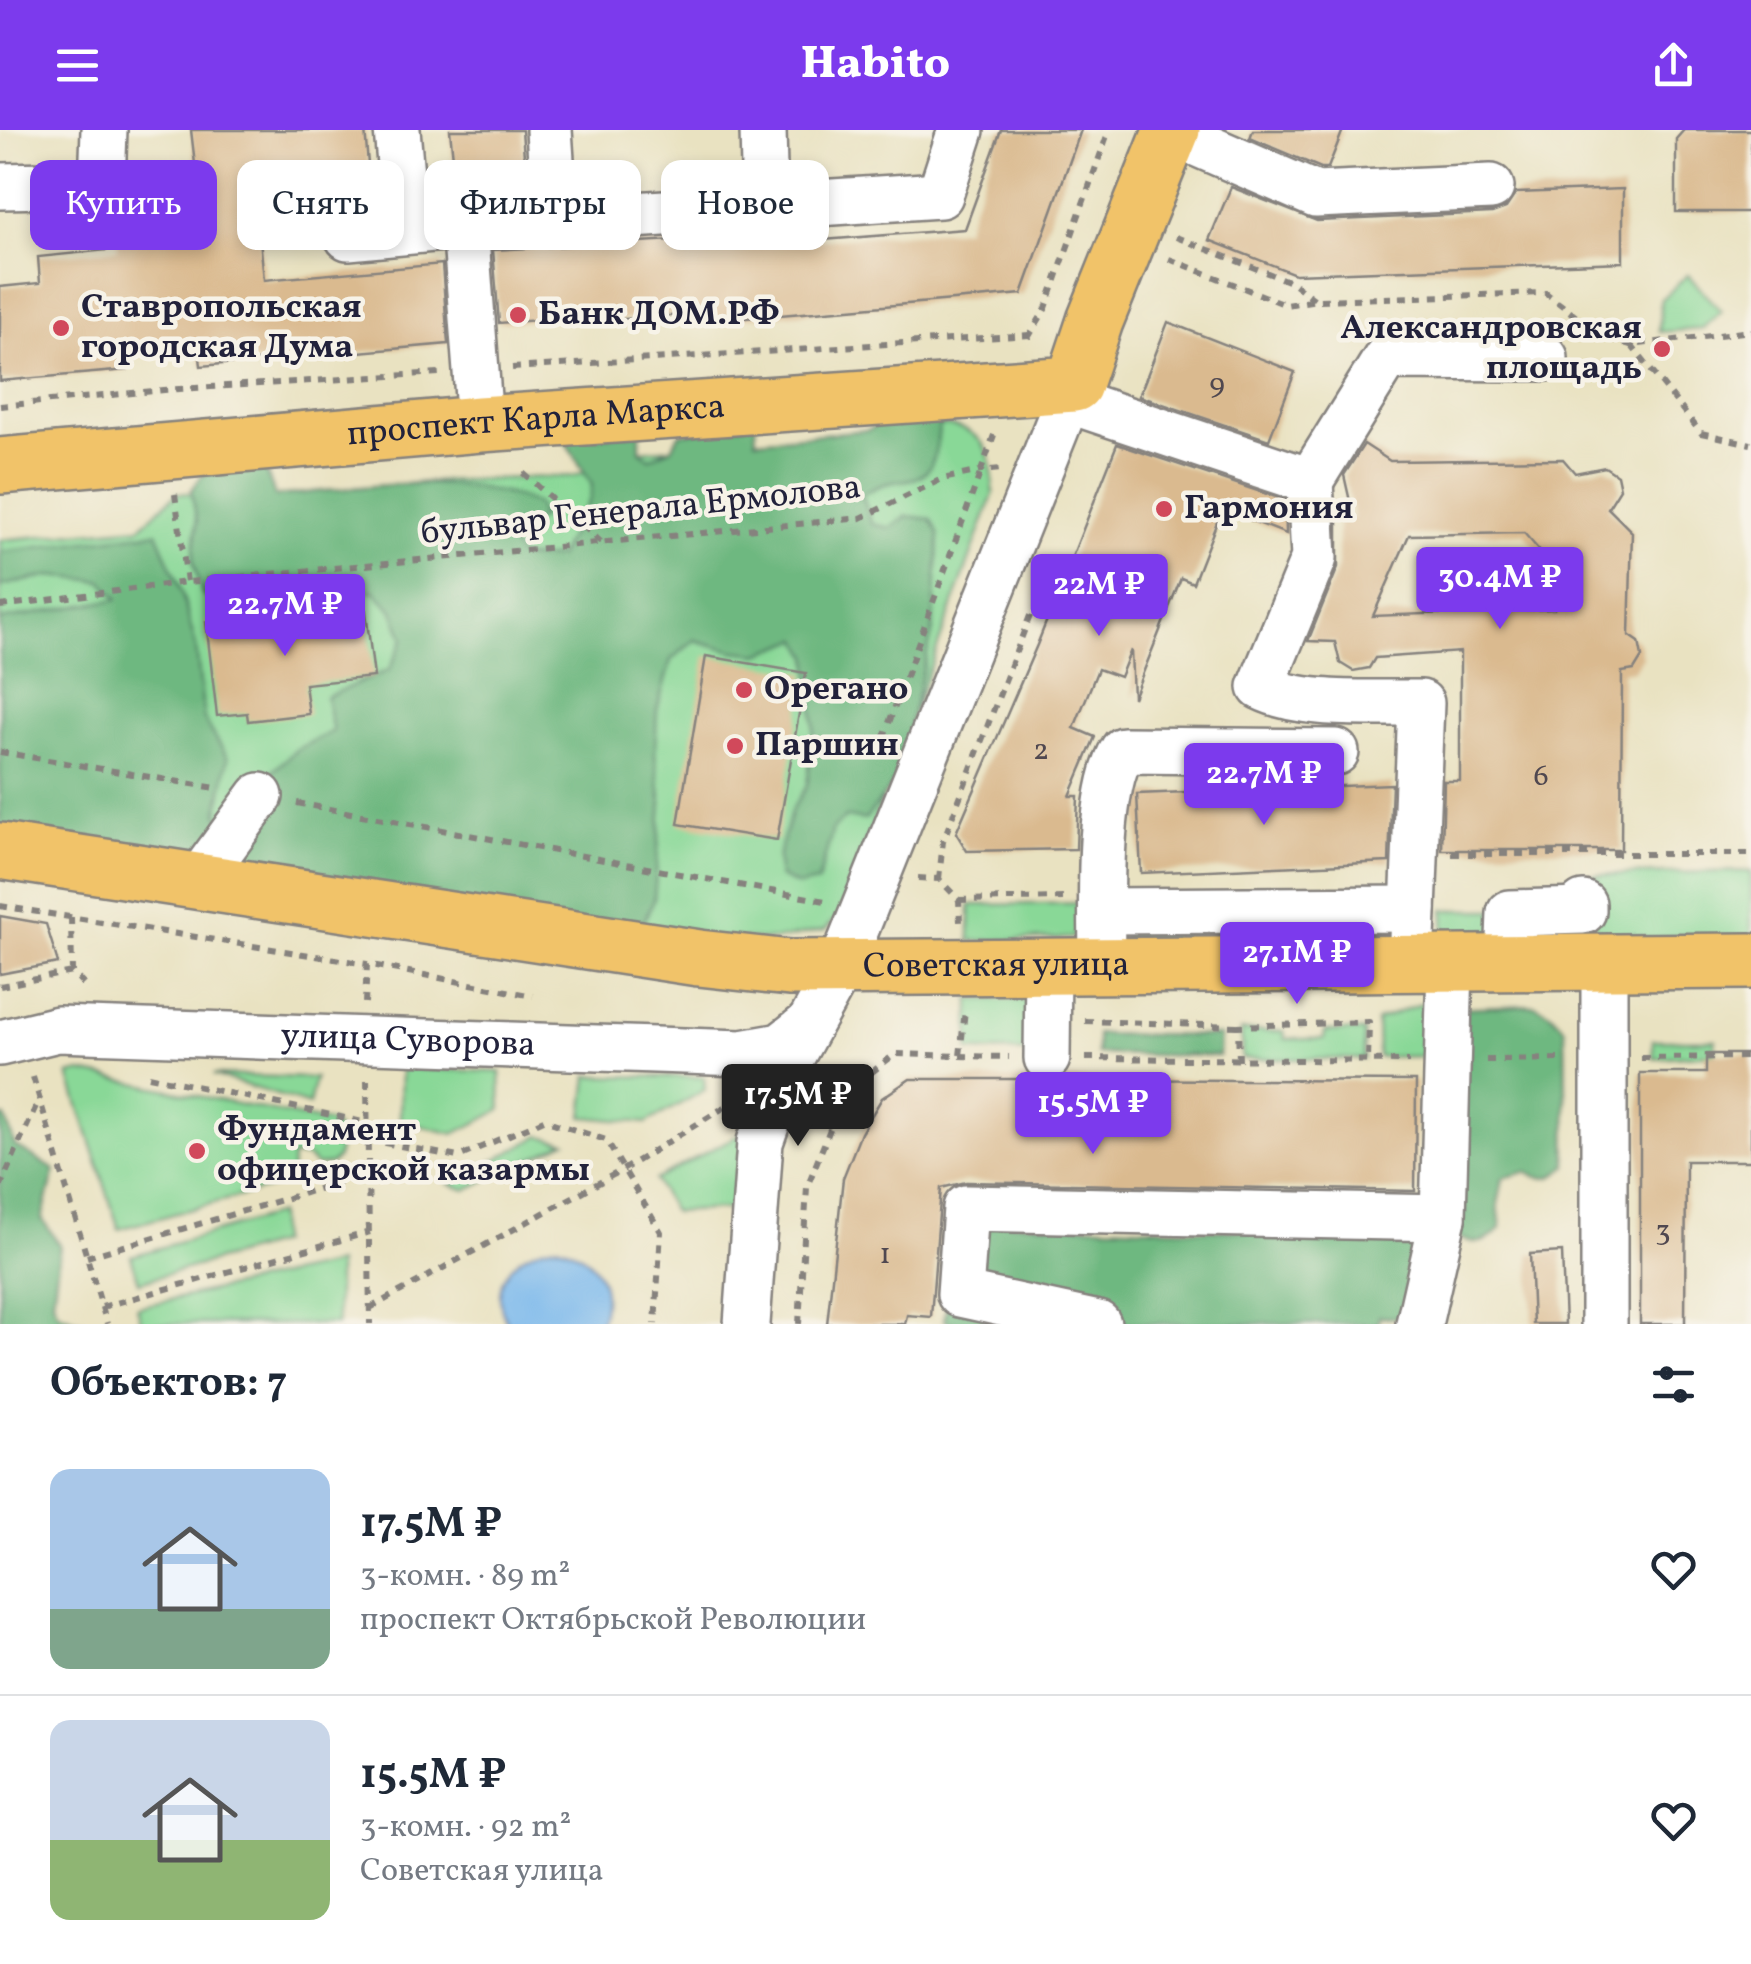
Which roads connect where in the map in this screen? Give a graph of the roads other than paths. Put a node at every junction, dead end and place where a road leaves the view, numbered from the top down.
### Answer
1 (104, 130) edge
2 (397, 130) edge
3 (549, 130) edge
4 (763, 130) edge
5 (961, 130) edge
6 (1171, 131) edge
7 (551, 160) edge
8 (764, 160) edge
9 (0, 186) edge
10 (1491, 187) dead end
11 (829, 203) edge
12 (424, 230) edge
13 (406, 232) joint
14 (467, 250) edge
15 (1545, 358) dead end
16 (1071, 392) junction
17 (480, 424) junction
18 (0, 466) edge
19 (1310, 480) junction
20 (1336, 752) dead end
21 (260, 796) road end
22 (0, 852) edge
23 (198, 882) junction
24 (1583, 904) dead end
25 (1413, 910) junction
26 (1102, 911) junction
27 (1751, 961) edge
28 (1048, 964) junction
29 (1102, 964) junction
30 (1508, 964) junction
31 (1604, 964) junction
32 (1431, 965) junction
33 (840, 969) junction
34 (809, 1024) junction
35 (1059, 1058) road end
36 (9, 1061) edge
37 (1444, 1218) junction
38 (747, 1324) edge
39 (1098, 1324) edge
40 (1419, 1324) edge
41 (1604, 1324) edge

1 - 9 street
2 - 13 street
3 - 7 street
4 - 8 street
5 - 11 street
6 - 10 street
6 - 16 main road
12 - 13 street
14 - 17 street
15 - 19 street
16 - 17 main road, проспект Карла Маркса
16 - 19 street
16 - 33 street
17 - 18 main road, проспект Карла Маркса
19 - 25 street
20 - 26 street
21 - 23 street
22 - 23 main road
23 - 33 main road
24 - 30 street
25 - 26 street
25 - 32 street
26 - 29 street
27 - 31 main road, Советская улица
28 - 29 main road, Советская улица
28 - 33 main road, Советская улица
28 - 35 street
29 - 32 main road, Советская улица
30 - 31 main road, Советская улица
30 - 32 main road, Советская улица
31 - 41 street
32 - 37 street
33 - 34 street
34 - 36 street, улица Суворова
34 - 38 street
37 - 39 street
37 - 40 street

